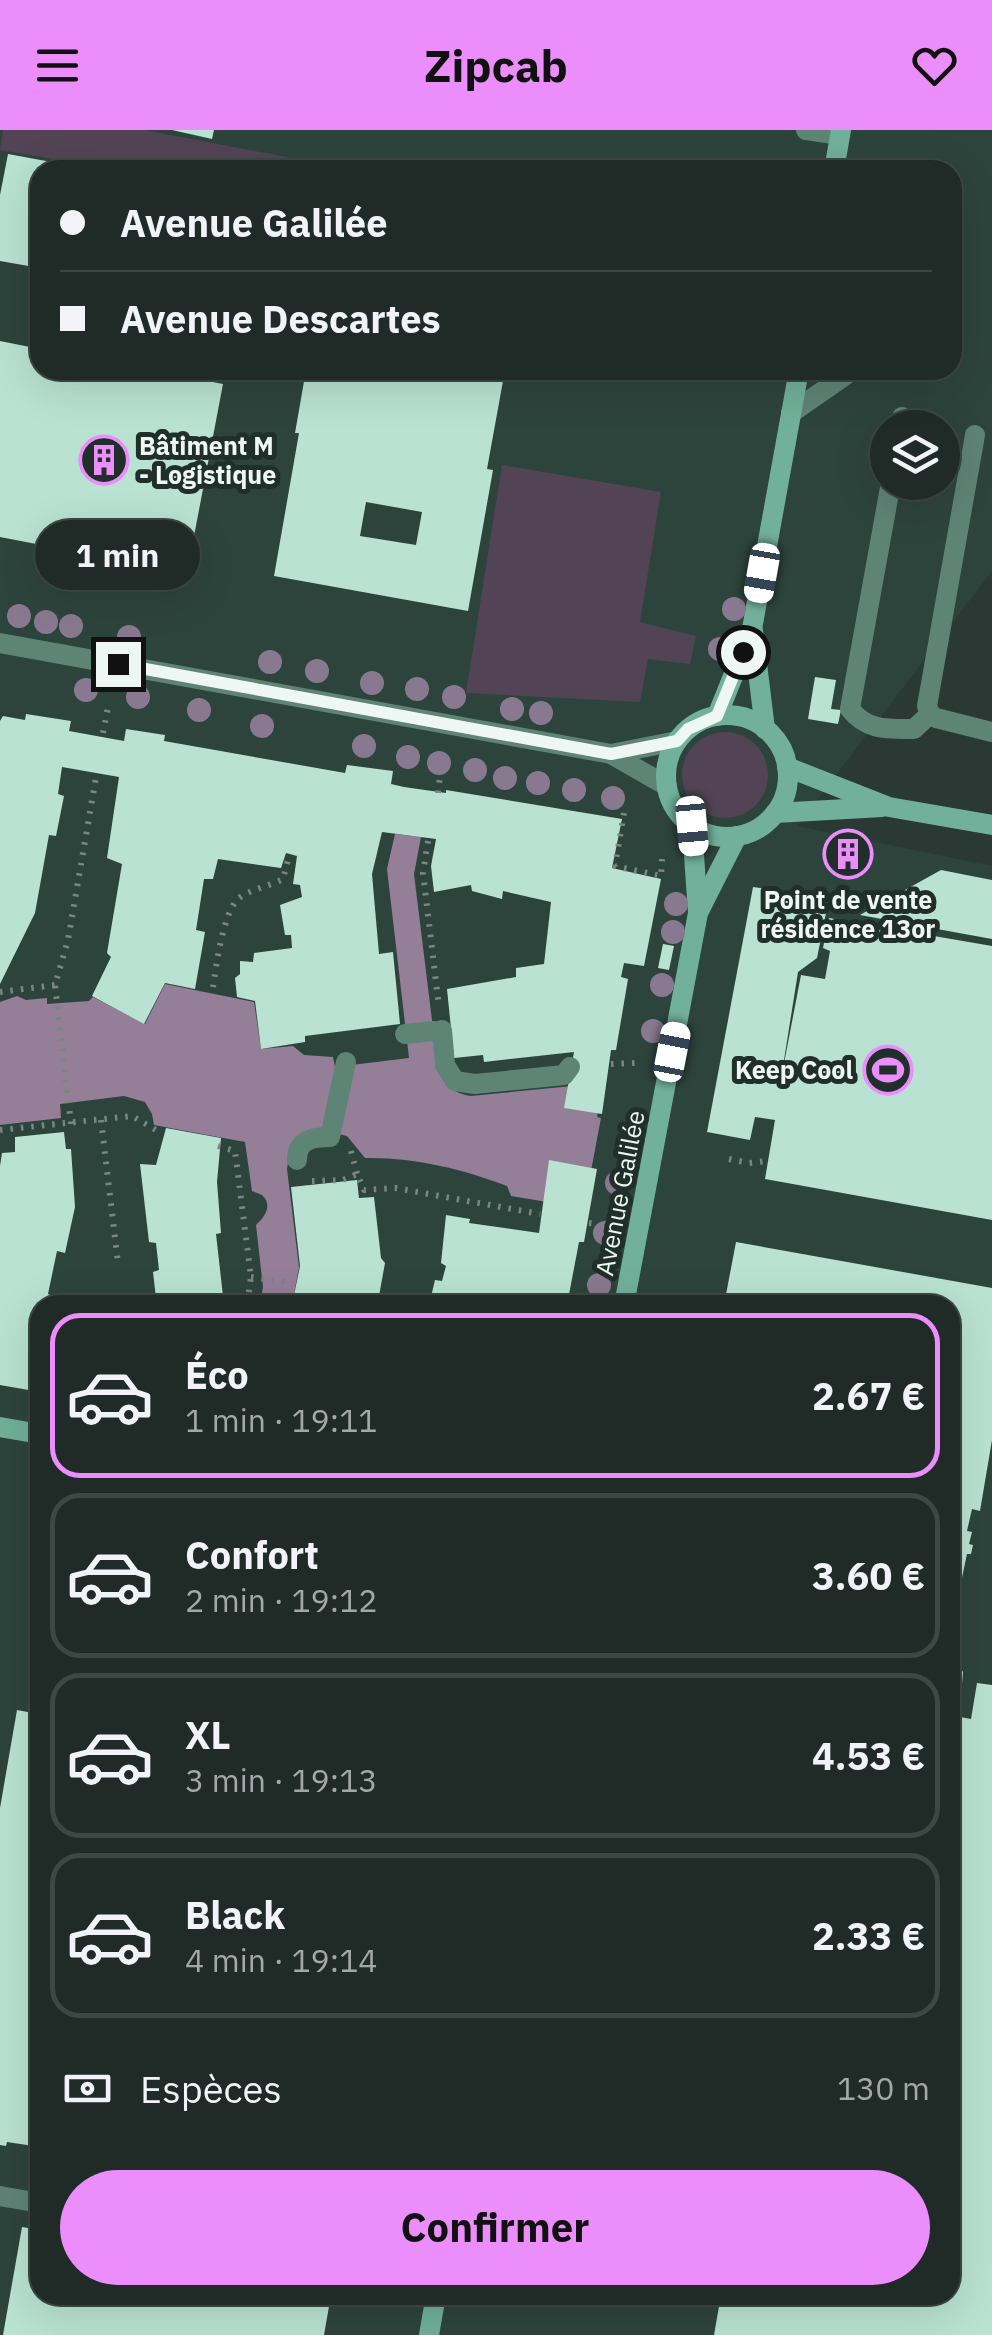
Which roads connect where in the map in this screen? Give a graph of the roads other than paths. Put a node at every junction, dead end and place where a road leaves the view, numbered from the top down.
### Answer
1 (806, 130) edge
2 (841, 133) edge
3 (836, 160) edge
4 (797, 380) edge
5 (839, 380) edge
6 (791, 413) junction
7 (975, 435) dead end
8 (888, 500) edge
9 (752, 629) junction
10 (0, 643) edge
11 (930, 714) junction
12 (717, 716) junction
13 (765, 729) junction
14 (992, 732) edge
15 (677, 741) junction
16 (611, 754) junction
17 (787, 768) junction
18 (666, 786) junction
19 (889, 807) junction
20 (775, 813) junction
21 (992, 825) edge
22 (692, 826) junction
23 (738, 836) junction
24 (698, 913) junction
25 (406, 1034) dead end
26 (346, 1062) dead end
27 (570, 1067) dead end
28 (298, 1160) road end
29 (626, 1295) edge
30 (0, 1427) edge
31 (30, 1432) edge
32 (0, 2196) edge
33 (30, 2201) edge
34 (434, 2305) edge
35 (429, 2335) edge

1 - 2 street
2 - 3 main road
4 - 6 main road
5 - 6 street
6 - 9 main road
7 - 11 street
8 - 11 street
9 - 12 main road
9 - 13 main road
10 - 16 street
11 - 14 street
12 - 13 main road
12 - 15 main road
13 - 17 main road
15 - 16 street
15 - 18 main road
16 - 18 street
17 - 19 main road
17 - 20 main road
18 - 22 main road
19 - 20 main road
19 - 21 main road
20 - 23 main road
22 - 23 main road
22 - 24 main road, Avenue Galilée
23 - 24 main road, Avenue Galilée
24 - 29 main road, Avenue Galilée
25 - 27 street
26 - 28 street
30 - 31 main road
32 - 33 street
34 - 35 main road

